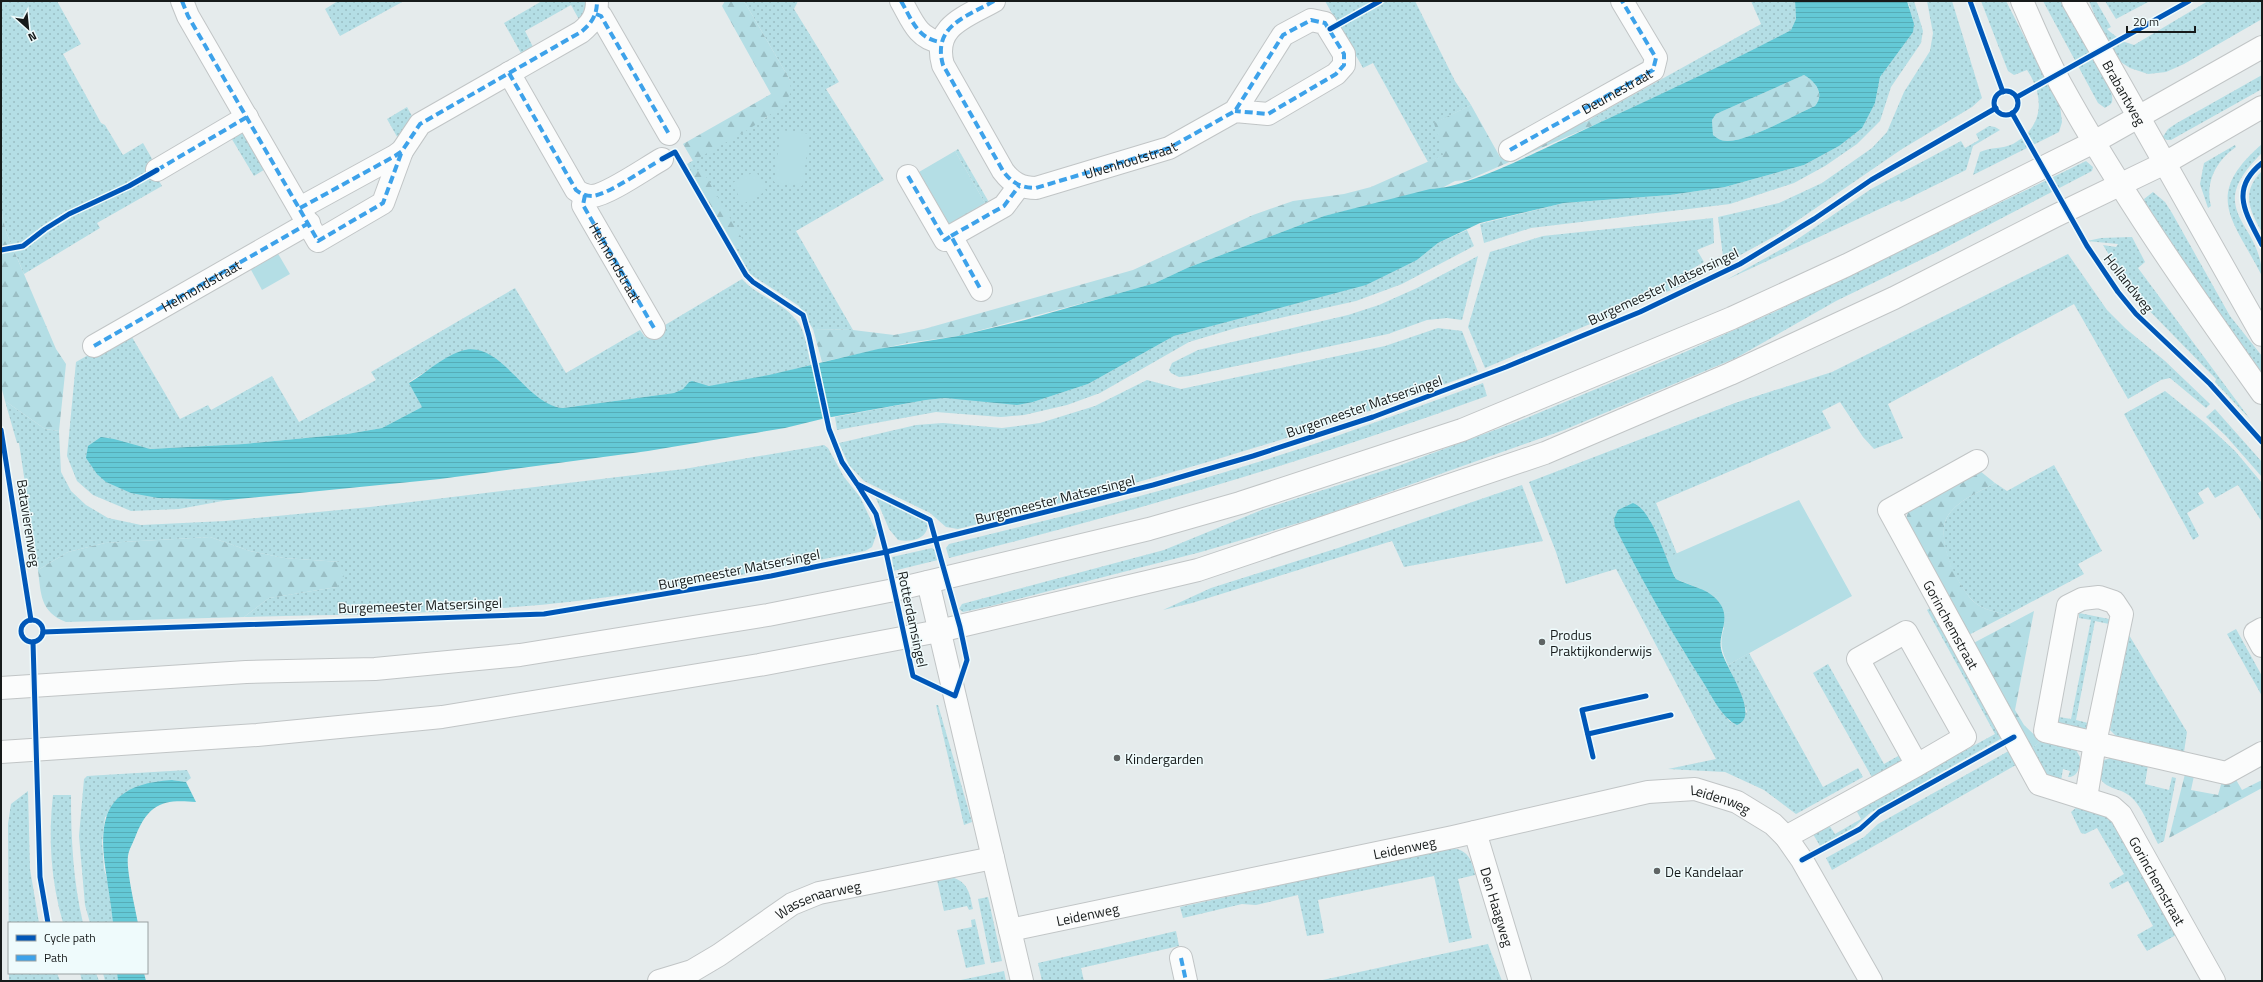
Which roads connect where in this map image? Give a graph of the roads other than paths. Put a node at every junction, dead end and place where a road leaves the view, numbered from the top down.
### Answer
1 (182, 1) edge
2 (901, 1) edge
3 (994, 1) edge
4 (1622, 1) edge
5 (2022, 1) edge
6 (2073, 1) edge
7 (597, 8) edge
8 (940, 42) junction
9 (2262, 47) edge
10 (509, 73) junction
11 (2262, 107) edge
12 (1235, 111) junction
13 (247, 117) junction
14 (2138, 117) junction
15 (669, 134) dead end
16 (2094, 142) junction
17 (1510, 150) dead end
18 (402, 151) junction
19 (662, 159) dead end
20 (2165, 163) junction
21 (157, 170) dead end
22 (908, 176) dead end
23 (2119, 185) junction
24 (1018, 186) junction
25 (585, 195) junction
26 (304, 216) junction
27 (951, 236) junction
28 (981, 290) dead end
29 (654, 328) dead end
30 (2262, 335) edge
31 (94, 346) dead end
32 (2262, 393) edge
33 (1977, 461) dead end
34 (928, 582) junction
35 (2262, 629) edge
36 (939, 631) junction
37 (2262, 646) edge
38 (1, 688) edge
39 (2095, 743) junction
40 (1, 752) edge
41 (2262, 753) edge
42 (1917, 765) junction
43 (2086, 798) junction
44 (1475, 832) junction
45 (1786, 838) junction
46 (993, 858) junction
47 (1010, 930) junction
48 (1181, 958) dead end
49 (659, 981) edge
50 (1022, 981) edge
51 (1186, 981) edge
52 (1520, 981) edge
53 (1871, 981) edge
54 (2214, 981) edge

1 - 13 street, Helmondstraat
2 - 8 street
3 - 8 street
4 - 17 street, Deurnestraat
5 - 16 street
6 - 14 street, Brabantweg
7 - 10 street, Helmondstraat
7 - 15 street, Helmondstraat
8 - 24 street
9 - 14 street
10 - 18 street, Helmondstraat
10 - 25 street
11 - 20 street
12 - 12 street, Ulvenhoutstraat
12 - 24 street, Ulvenhoutstraat
13 - 21 street
13 - 26 street, Helmondstraat
14 - 16 street
14 - 20 street, Brabantweg
16 - 23 street
16 - 34 street
18 - 26 street, Helmondstraat
18 - 26 street, Helmondstraat
19 - 25 street
20 - 23 street
20 - 30 street
22 - 27 street
23 - 32 street
23 - 36 street
24 - 27 street
25 - 29 street, Helmondstraat
26 - 31 street, Helmondstraat
27 - 28 street
33 - 43 street, Gorinchemstraat
34 - 36 street, Rotterdamsingel
34 - 38 street
35 - 37 street
36 - 40 street
36 - 46 street, Rotterdamsingel
39 - 39 street
39 - 41 street
39 - 43 street
42 - 42 street
42 - 45 street
43 - 54 street, Gorinchemstraat
44 - 45 street, Leidenweg
44 - 47 street, Leidenweg
44 - 52 street, Den Haagweg
45 - 53 street, Leidenweg
46 - 47 street, Rotterdamsingel
46 - 49 street, Wassenaarweg
47 - 50 street, Rotterdamsingel
48 - 51 street

